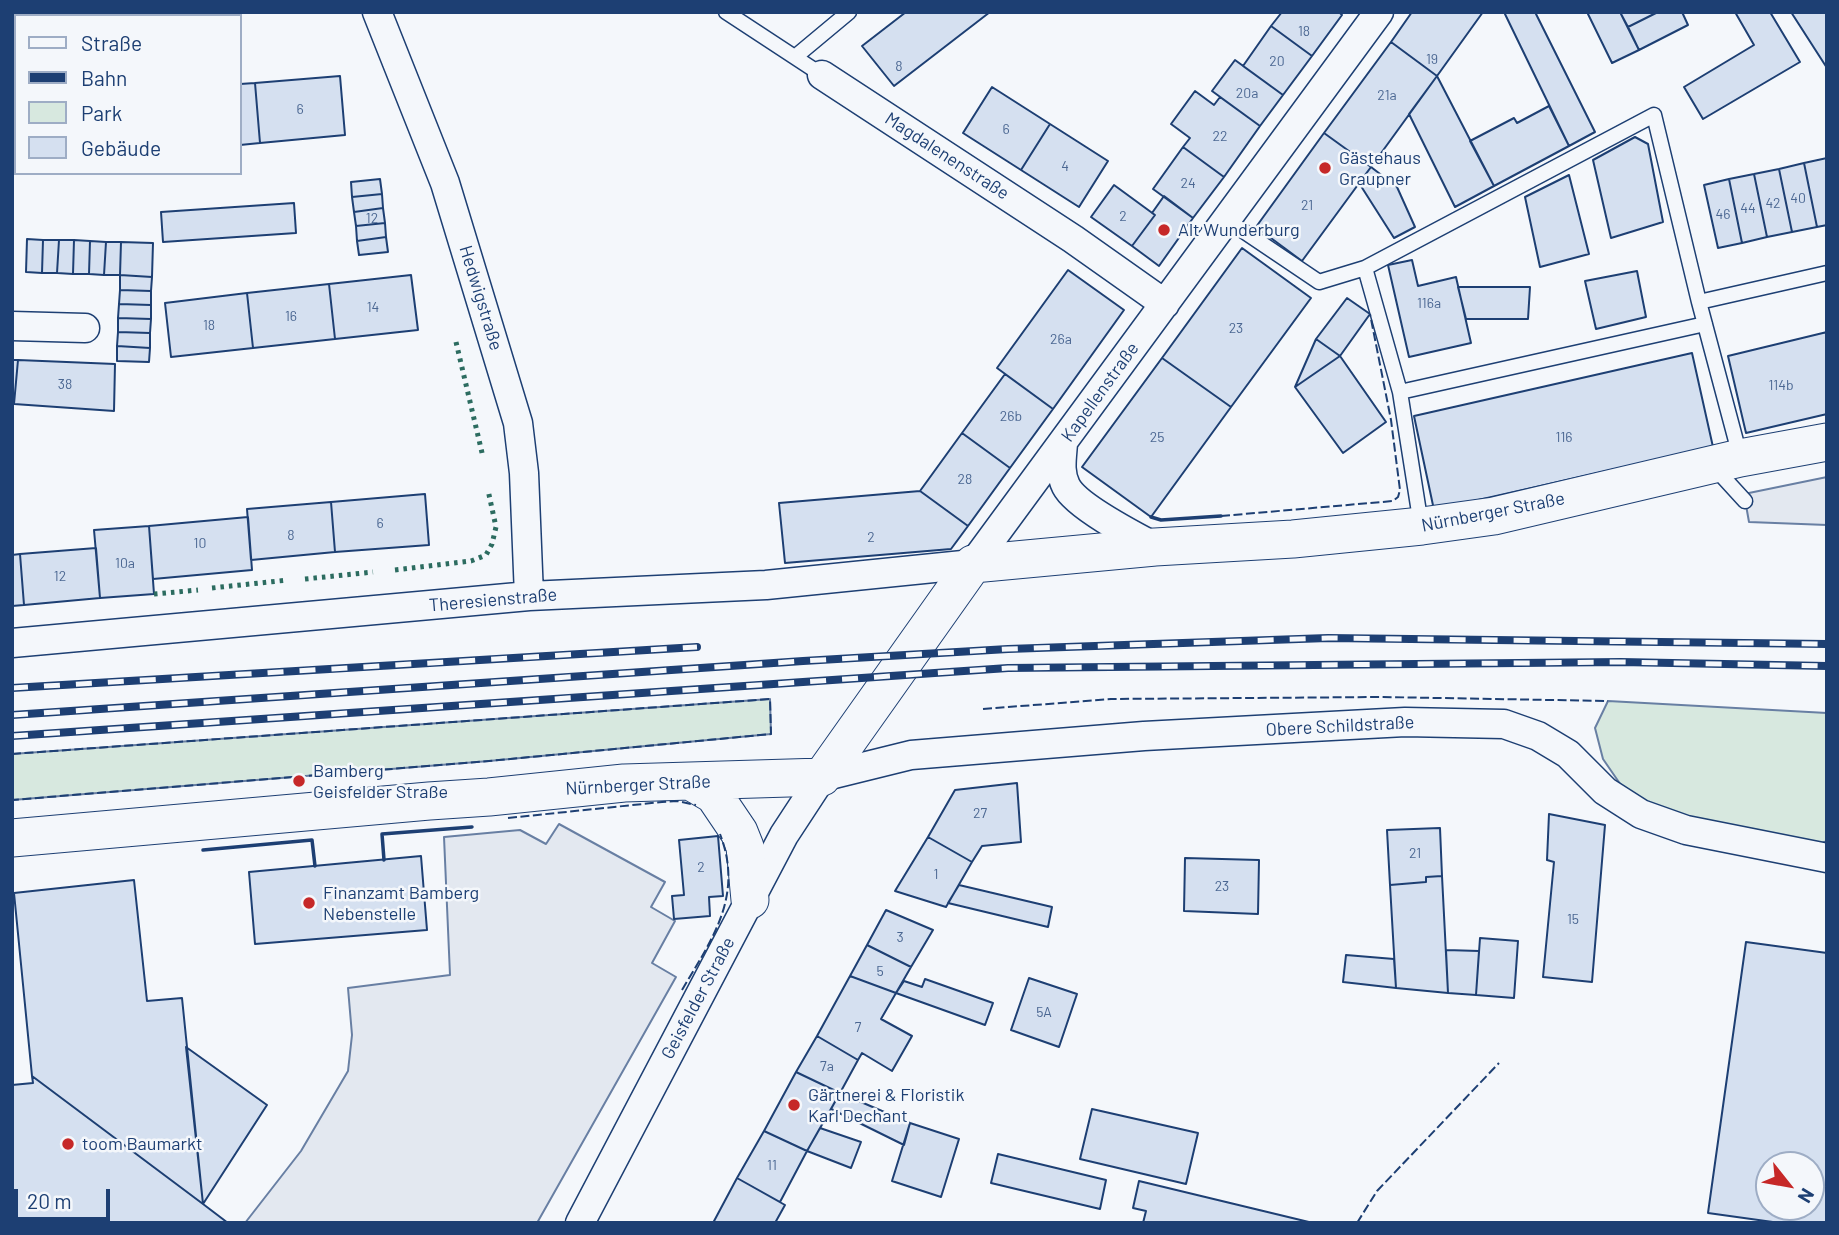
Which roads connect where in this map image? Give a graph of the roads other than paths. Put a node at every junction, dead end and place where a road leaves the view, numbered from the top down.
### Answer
1 (377, 12) edge
2 (726, 12) edge
3 (849, 12) edge
4 (1379, 12) edge
5 (795, 57) junction
6 (822, 75) joint
7 (1227, 220) junction
8 (1365, 268) junction
9 (1827, 273) edge
10 (1699, 302) junction
11 (1165, 304) junction
12 (1705, 324) junction
13 (12, 326) edge
14 (85, 328) dead end
15 (1400, 391) junction
16 (1827, 442) edge
17 (1063, 443) junction
18 (1726, 461) junction
19 (1745, 501) dead end
20 (1422, 526) junction
21 (1155, 548) junction
22 (973, 564) junction
23 (529, 596) junction
24 (12, 643) edge
25 (822, 777) junction
26 (690, 781) junction
27 (12, 838) edge
28 (1825, 858) edge
29 (750, 900) junction
30 (580, 1223) edge

1 - 23 street, Hedwigstraße
2 - 5 lane, Magdalenenstraße
3 - 5 lane
4 - 7 street, Kapellenstraße
5 - 6 lane, Magdalenenstraße
6 - 11 street, Magdalenenstraße
7 - 8 lane
7 - 11 street, Kapellenstraße
8 - 10 lane
8 - 15 lane
9 - 10 lane
10 - 12 lane
11 - 17 street, Kapellenstraße
12 - 15 lane
12 - 18 lane
13 - 14 street
15 - 20 lane
16 - 18 street, Nürnberger Straße
17 - 21 street
17 - 22 street, Kapellenstraße
18 - 19 lane
18 - 20 street, Nürnberger Straße
20 - 21 street, Nürnberger Straße
21 - 22 street, Nürnberger Straße
22 - 23 street, Theresienstraße
22 - 25 street
23 - 24 street, Theresienstraße
25 - 26 street, Nürnberger Straße
25 - 28 street, Obere Schildstraße
25 - 29 street, Geisfelder Straße
26 - 27 street, Nürnberger Straße
26 - 29 street
29 - 30 street, Geisfelder Straße

